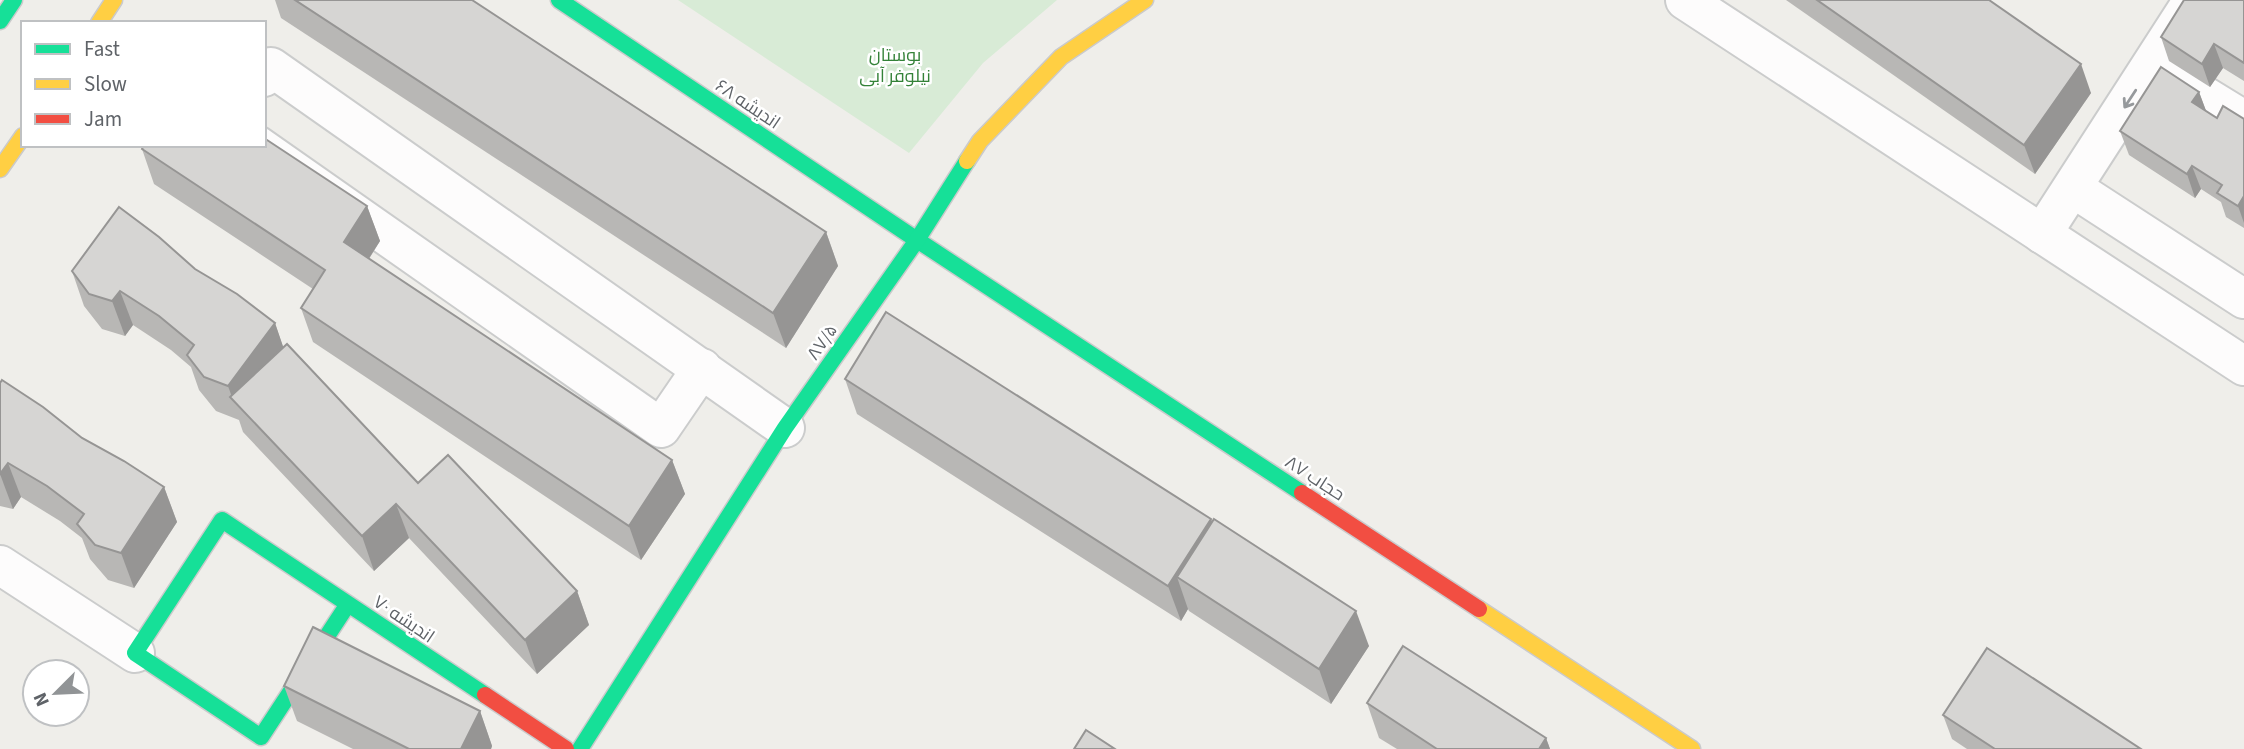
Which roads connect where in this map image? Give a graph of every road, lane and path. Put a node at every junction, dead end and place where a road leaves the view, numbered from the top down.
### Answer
1 (14, 0) edge
2 (114, 0) edge
3 (558, 0) edge
4 (1145, 0) edge
5 (1685, 0) edge
6 (2193, 0) edge
7 (0, 21) edge
8 (100, 21) edge
9 (2152, 63) junction
10 (266, 74) edge
11 (2244, 120) edge
12 (21, 138) edge
13 (260, 147) edge
14 (0, 169) edge
15 (2073, 188) junction
16 (2042, 234) junction
17 (917, 240) junction
18 (2244, 299) edge
19 (2244, 366) edge
20 (702, 368) junction
21 (785, 428) junction
22 (0, 565) edge
23 (348, 604) junction
24 (135, 653) junction
25 (566, 749) edge
26 (580, 749) edge
27 (1692, 749) edge

1 - 7 street
2 - 8 street
3 - 17 street, اندیشه ۶۸
4 - 17 street, ۸۷/۵
5 - 16 street
6 - 9 street
9 - 11 street
9 -> 15 street
10 - 20 street
12 - 14 street
13 - 20 street
15 - 16 street
15 - 18 street
16 - 19 street
17 - 21 street, ۸۷/۵
17 - 27 street, حجاب ۸۷
20 - 21 street
21 - 26 street, ۸۷/۵
22 - 24 street
23 - 24 street, اندیشه ۷۰
23 - 24 street
23 - 25 street, اندیشه ۷۰

